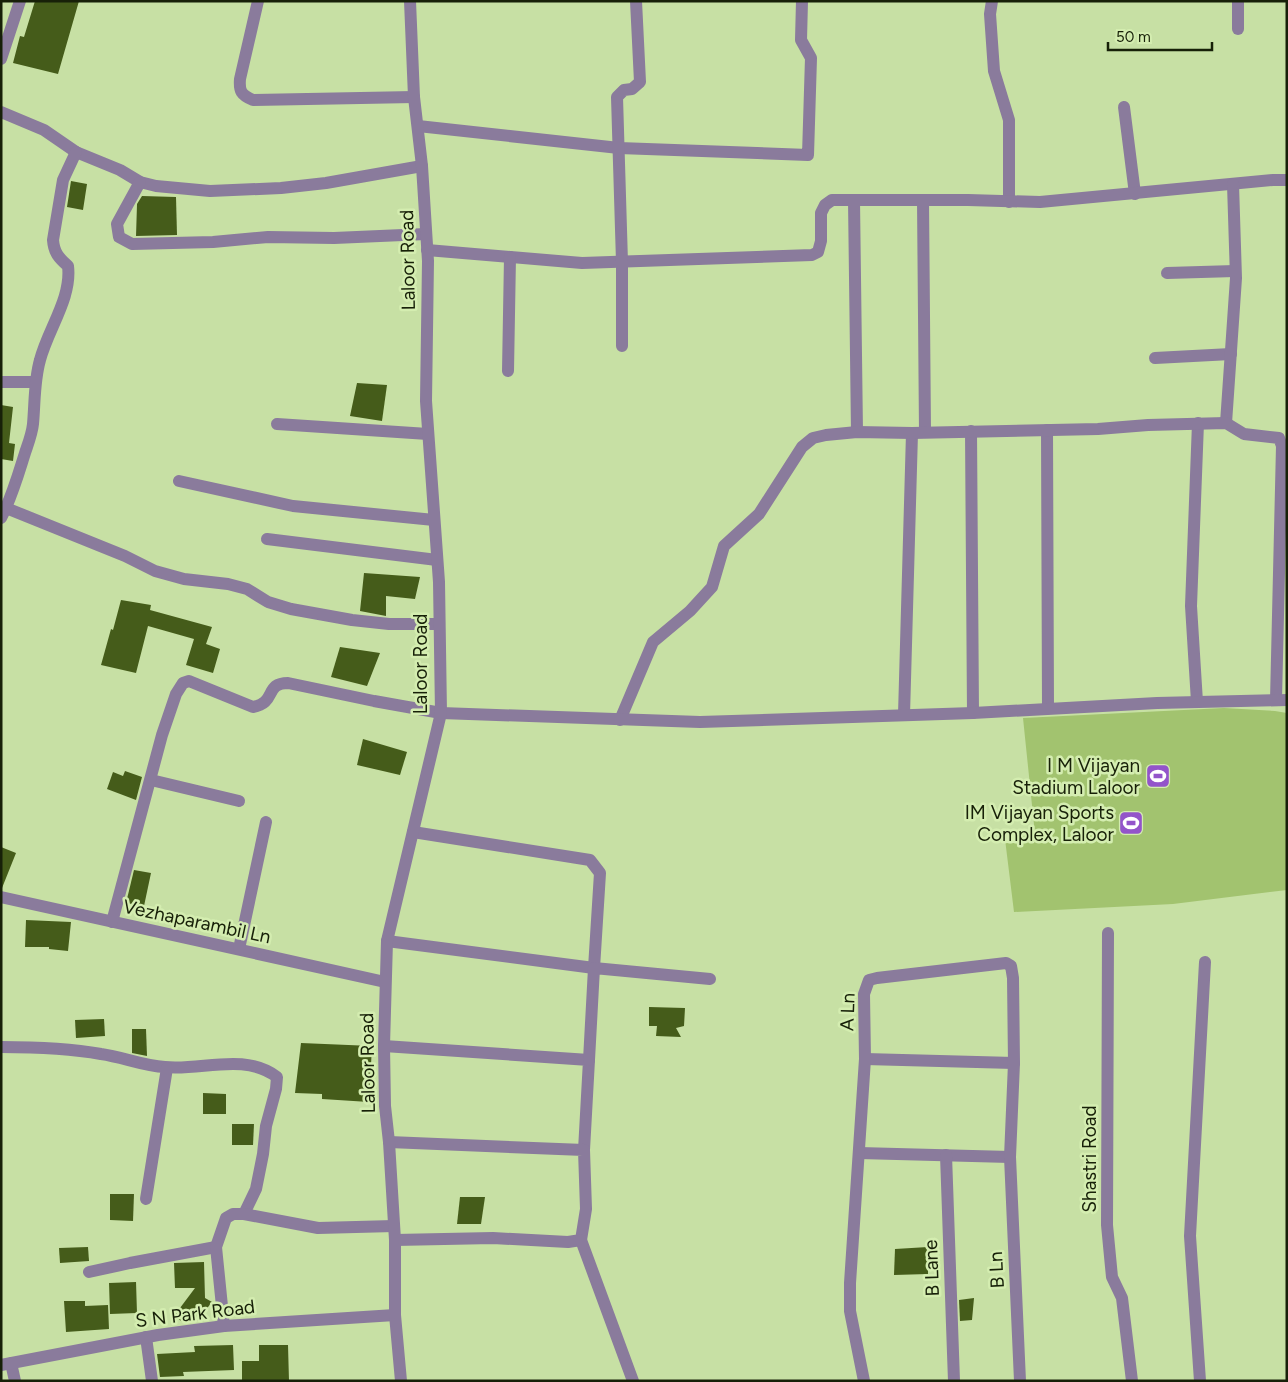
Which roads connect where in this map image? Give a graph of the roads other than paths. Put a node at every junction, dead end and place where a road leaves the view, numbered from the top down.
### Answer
1 (20, 1) edge
2 (258, 1) edge
3 (410, 1) edge
4 (636, 1) edge
5 (802, 1) edge
6 (992, 1) edge
7 (1238, 1) edge
8 (1238, 29) dead end
9 (1, 59) edge
10 (414, 97) junction
11 (1124, 107) dead end
12 (1, 112) edge
13 (418, 126) junction
14 (619, 148) junction
15 (76, 152) junction
16 (422, 166) junction
17 (1287, 180) edge
18 (140, 182) junction
19 (1233, 184) junction
20 (1135, 194) junction
21 (854, 200) junction
22 (923, 200) junction
23 (1010, 202) junction
24 (426, 234) junction
25 (427, 250) junction
26 (510, 257) junction
27 (622, 262) junction
28 (1236, 270) junction
29 (1167, 273) dead end
30 (622, 346) dead end
31 (1231, 354) junction
32 (1155, 358) dead end
33 (508, 371) dead end
34 (1, 382) edge
35 (35, 382) junction
36 (1198, 423) junction
37 (1226, 423) junction
38 (277, 424) dead end
39 (1047, 430) junction
40 (971, 431) junction
41 (857, 432) junction
42 (918, 433) junction
43 (428, 434) junction
44 (179, 481) dead end
45 (4, 513) edge
46 (434, 520) junction
47 (267, 539) dead end
48 (437, 560) junction
49 (439, 624) junction
50 (1281, 700) edge
51 (1197, 702) junction
52 (1048, 708) junction
53 (441, 712) junction
54 (973, 713) junction
55 (904, 715) junction
56 (620, 720) junction
57 (150, 780) junction
58 (239, 801) dead end
59 (266, 822) dead end
60 (413, 832) junction
61 (1, 897) edge
62 (112, 922) junction
63 (1108, 933) dead end
64 (387, 941) junction
65 (239, 949) junction
66 (1204, 962) dead end
67 (594, 968) junction
68 (710, 979) dead end
69 (385, 982) junction
70 (384, 1046) junction
71 (1, 1047) edge
72 (865, 1059) junction
73 (590, 1060) junction
74 (1014, 1063) junction
75 (167, 1068) junction
76 (389, 1142) junction
77 (584, 1150) junction
78 (859, 1153) junction
79 (946, 1155) junction
80 (1010, 1157) junction
81 (146, 1199) dead end
82 (244, 1214) junction
83 (394, 1226) junction
84 (395, 1240) junction
85 (581, 1240) junction
86 (216, 1248) junction
87 (88, 1272) dead end
88 (395, 1315) junction
89 (224, 1326) junction
90 (146, 1338) junction
91 (6, 1364) edge
92 (15, 1381) edge
93 (152, 1381) edge
94 (401, 1381) edge
95 (633, 1381) edge
96 (864, 1381) edge
97 (954, 1381) edge
98 (1020, 1381) edge
99 (1132, 1381) edge
100 (1200, 1381) edge

1 - 9 street
2 - 10 street
3 - 10 street, Laloor Road
4 - 14 street
5 - 14 street
6 - 23 street
7 - 8 street
10 - 13 street, Laloor Road
11 - 20 street
12 - 15 street
13 - 14 street
13 - 16 street, Laloor Road
14 - 27 street
15 - 18 street
15 - 35 street
16 - 18 street
16 - 24 street, Laloor Road
17 - 19 street
18 - 24 street
19 - 20 street
19 - 28 street
20 - 23 street
21 - 22 street
21 - 27 street
21 - 41 street
22 - 23 street
22 - 42 street
24 - 25 street, Laloor Road
25 - 26 street
25 - 43 street, Laloor Road
26 - 27 street
26 - 33 street
27 - 30 street
28 - 29 street
28 - 31 street
31 - 32 street
31 - 37 street
34 - 35 street
35 - 45 street
36 - 37 street
36 - 39 street
36 - 51 street
37 - 50 street
38 - 43 street
39 - 40 street
39 - 52 street
40 - 42 street
40 - 54 street
41 - 42 street
41 - 56 street
42 - 55 street
43 - 46 street, Laloor Road
44 - 46 street
45 - 49 street
46 - 48 street, Laloor Road
47 - 48 street
48 - 49 street, Laloor Road
49 - 53 street, Laloor Road
50 - 51 street
51 - 52 street
52 - 54 street
53 - 56 street
53 - 57 street
53 - 60 street, Laloor Road
54 - 55 street
55 - 56 street
57 - 58 street
57 - 62 street
59 - 65 street
60 - 64 street, Laloor Road
60 - 67 street
61 - 62 street, Vezhaparambil Ln
62 - 65 street, Vezhaparambil Ln
63 - 99 street, Shastri Road
64 - 67 street
64 - 69 street, Laloor Road
65 - 69 street, Vezhaparambil Ln
66 - 100 street
67 - 68 street
67 - 73 street
69 - 70 street, Laloor Road
70 - 73 street
70 - 76 street, Laloor Road
71 - 75 street
72 - 74 street
72 - 74 street, A Ln
72 - 78 street, A Ln
73 - 77 street
74 - 80 street, A Ln
75 - 81 street
75 - 82 street
76 - 77 street
76 - 83 street, Laloor Road
77 - 85 street
78 - 79 street
78 - 96 street, A Ln
79 - 80 street
79 - 97 street, B Lane
80 - 98 street, B Ln
82 - 83 street
82 - 86 street
83 - 84 street, Laloor Road
84 - 85 street
84 - 88 street, Laloor Road
85 - 95 street
86 - 87 street
86 - 89 street
88 - 89 street, S N Park Road
88 - 94 street, Laloor Road
89 - 90 street, S N Park Road
90 - 91 street, S N Park Road
90 - 93 street
91 - 92 street

